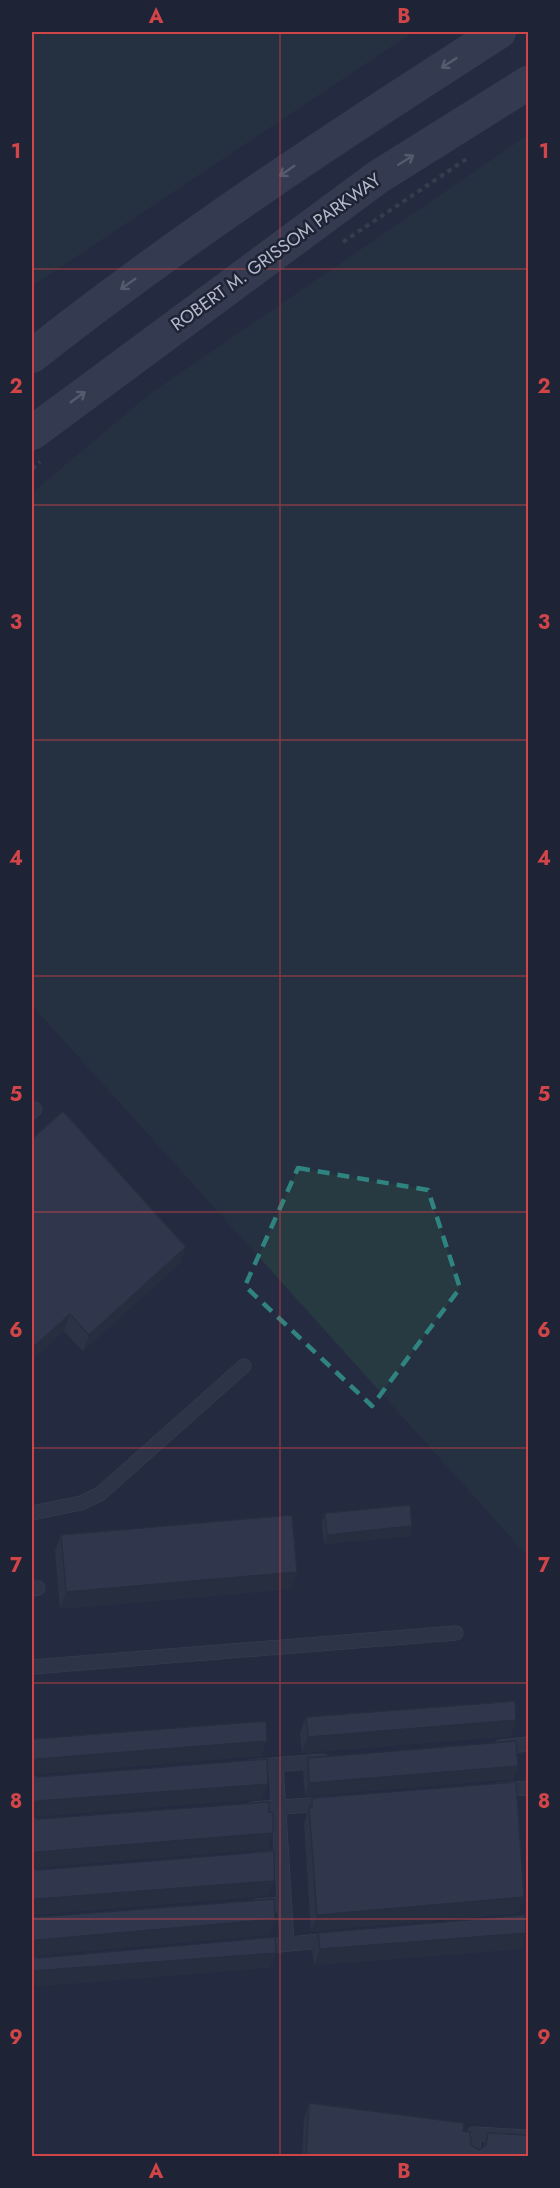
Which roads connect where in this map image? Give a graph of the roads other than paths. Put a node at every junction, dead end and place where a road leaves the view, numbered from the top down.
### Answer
1 (499, 32) edge
2 (528, 83) edge
3 (32, 356) edge
4 (32, 432) edge
5 (244, 1366) dead end
6 (32, 1513) edge
7 (456, 1633) dead end
8 (32, 1667) edge
9 (528, 1744) edge
10 (483, 1748) edge
11 (333, 1760) edge
12 (276, 1765) junction
13 (229, 1768) edge
14 (528, 1788) edge
15 (481, 1791) edge
16 (338, 1803) edge
17 (278, 1807) junction
18 (243, 1810) edge
19 (281, 1857) junction
20 (246, 1860) edge
21 (284, 1904) junction
22 (238, 1908) edge
23 (344, 1939) edge
24 (287, 1944) junction
25 (240, 1948) edge
26 (520, 2141) edge
27 (473, 2157) edge

1 -> 3 main road
4 -> 2 main road, ROBERT M. GRISSOM PARKWAY
5 - 6 lane
7 - 8 lane
9 - 10 lane
11 - 12 lane
12 - 13 lane
12 - 17 lane
14 - 15 lane
16 - 17 lane
17 - 18 lane
17 - 19 lane
19 - 20 lane
19 - 21 lane
21 - 22 lane
21 - 24 lane
23 - 24 lane
24 - 25 lane
26 - 27 lane

